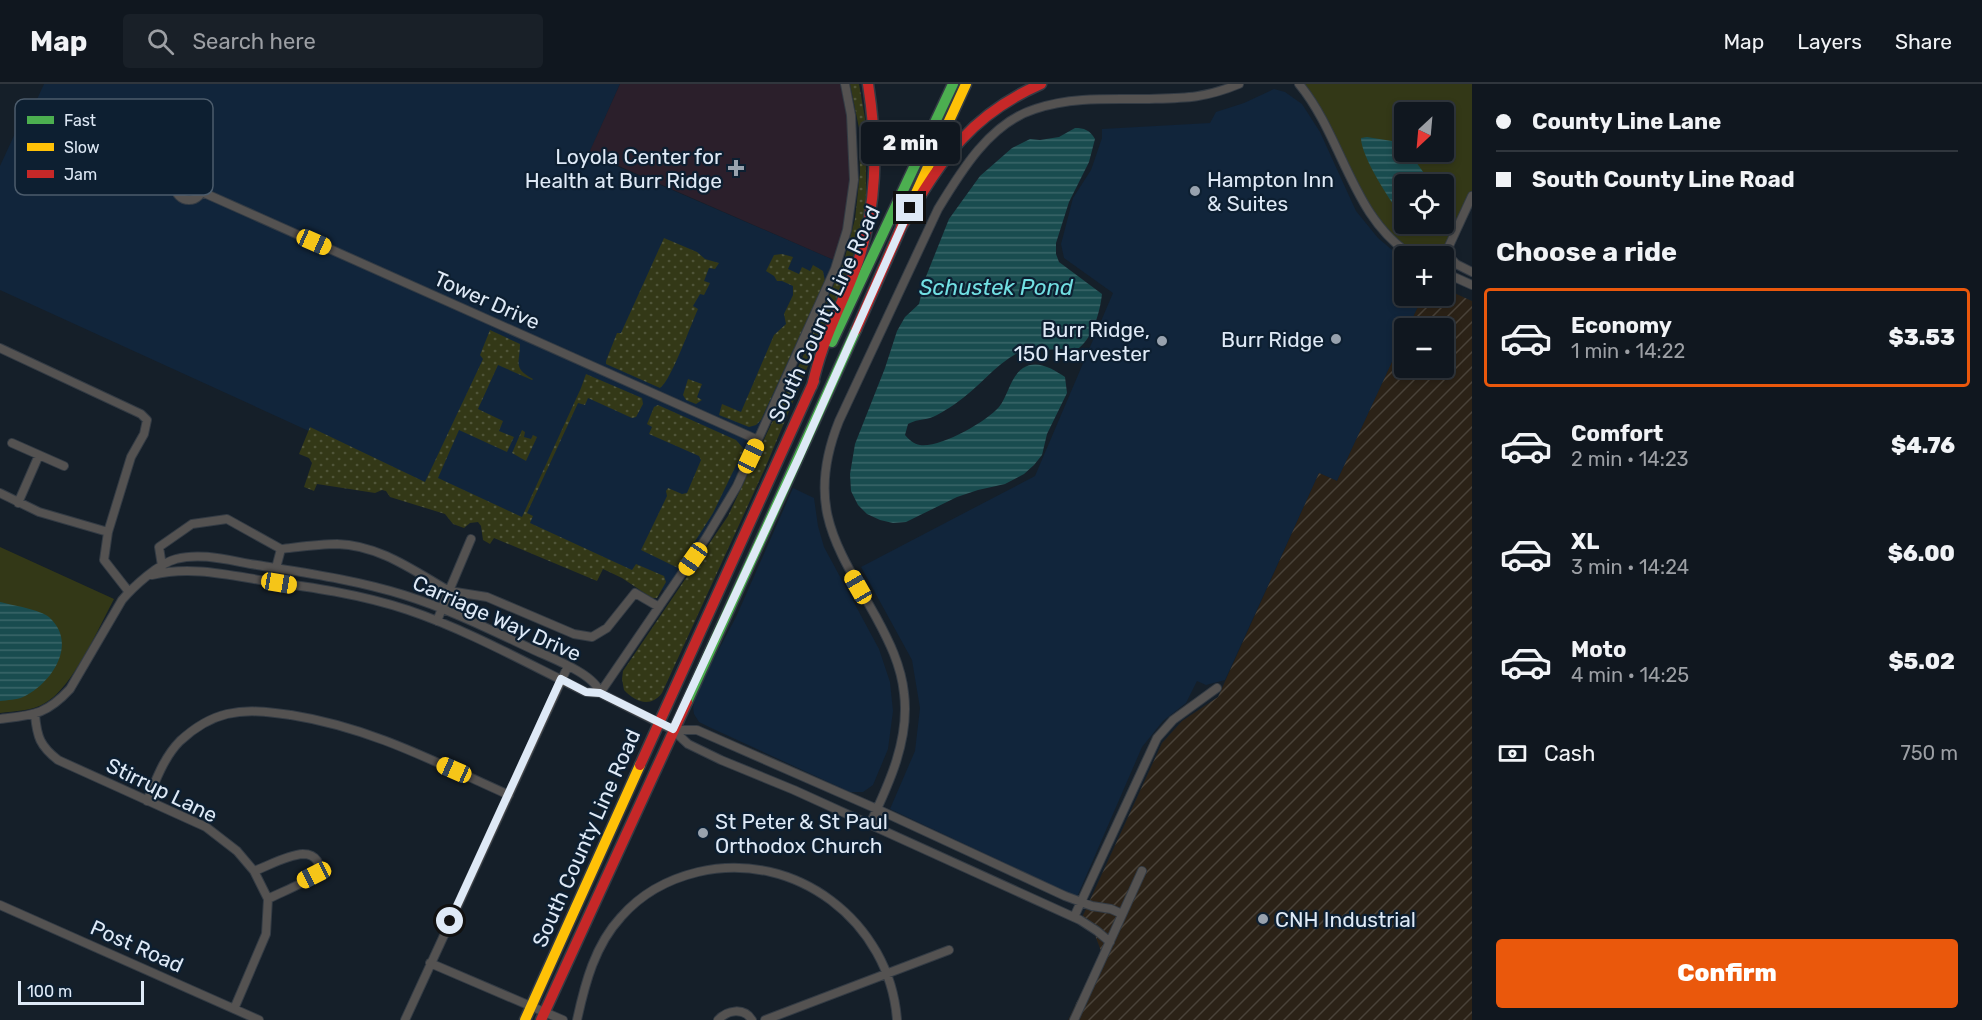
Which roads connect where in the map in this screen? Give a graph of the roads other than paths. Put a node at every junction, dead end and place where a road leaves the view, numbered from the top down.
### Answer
1 (844, 84) edge
2 (868, 84) edge
3 (953, 84) edge
4 (966, 84) edge
5 (1041, 84) edge
6 (1239, 84) edge
7 (1299, 84) edge
8 (209, 195) edge
9 (1472, 196) edge
10 (901, 227) junction
11 (1400, 246) edge
12 (1472, 272) edge
13 (1454, 277) edge
14 (1472, 285) edge
15 (0, 348) edge
16 (812, 386) junction
17 (759, 441) junction
18 (12, 443) dead end
19 (39, 455) junction
20 (64, 466) dead end
21 (0, 493) edge
22 (18, 503) junction
23 (108, 532) junction
24 (471, 539) dead end
25 (281, 549) junction
26 (229, 560) junction
27 (162, 566) junction
28 (276, 568) junction
29 (152, 575) junction
30 (227, 575) junction
31 (381, 589) junction
32 (449, 591) junction
33 (129, 592) junction
34 (378, 601) junction
35 (659, 607) junction
36 (441, 609) junction
37 (437, 621) junction
38 (568, 666) junction
39 (561, 679) junction
40 (1217, 688) dead end
41 (600, 693) junction
42 (35, 715) junction
43 (0, 719) edge
44 (659, 723) junction
45 (673, 729) junction
46 (509, 795) junction
47 (147, 801) junction
48 (877, 809) junction
49 (870, 824) junction
50 (1142, 871) dead end
51 (254, 872) junction
52 (268, 899) junction
53 (1081, 902) junction
54 (0, 904) edge
55 (1122, 915) junction
56 (1074, 917) junction
57 (1110, 942) junction
58 (949, 950) dead end
59 (430, 963) junction
60 (888, 973) junction
61 (531, 1007) junction
62 (234, 1009) junction
63 (543, 1016) edge
64 (259, 1020) edge
65 (405, 1020) edge
66 (525, 1020) edge
67 (563, 1020) edge
68 (577, 1020) edge
69 (718, 1020) edge
70 (752, 1020) edge
71 (765, 1020) edge
72 (897, 1020) edge
73 (1074, 1020) edge

1 - 17 street
2 - 16 main road
3 - 16 main road, South County Line Road
4 - 10 main road, South County Line Road
5 - 10 main road
6 - 48 street
7 - 11 street
8 - 17 street, Tower Drive
9 - 12 street
10 - 45 main road, South County Line Road
13 - 14 street
15 - 23 street
16 - 44 main road, South County Line Road
17 - 35 street
18 - 19 street
19 - 20 street
19 - 22 street
21 - 22 street
22 - 23 street
23 - 33 street
24 - 32 street
25 - 27 street
25 - 28 street
25 - 32 street
26 - 27 street, Carriage Way Drive
26 - 28 street, Carriage Way Drive
26 - 30 street
27 - 29 street, Carriage Way Drive
28 - 31 street, Carriage Way Drive
29 - 30 street, Carriage Way Drive
29 - 33 street, Carriage Way Drive
30 - 34 street, Carriage Way Drive
31 - 34 street, Carriage Way Drive
31 - 36 street, Carriage Way Drive
32 - 35 street
32 - 36 street
33 - 42 street, Carriage Way Drive
34 - 37 street, Carriage Way Drive
35 - 41 street
36 - 37 street
36 - 38 street, Carriage Way Drive
37 - 39 street, Carriage Way Drive
38 - 39 street
38 - 41 street, Carriage Way Drive
39 - 41 street, Carriage Way Drive
39 - 46 street
40 - 53 street
41 - 44 street
42 - 43 street, Carriage Way Drive
42 - 47 street, Stirrup Lane
44 - 45 street
44 - 61 main road, South County Line Road
45 - 48 street
45 - 49 street
45 - 63 main road, South County Line Road
46 - 47 street
46 - 59 street
47 - 51 street, Stirrup Lane
48 - 49 street
48 - 53 street
49 - 56 street
50 - 55 street
51 - 52 street, Stirrup Lane
51 - 52 street
52 - 62 street
53 - 55 street
53 - 56 street
54 - 62 street, Post Road
55 - 57 street
56 - 57 street
57 - 73 street
58 - 60 street
59 - 61 street
59 - 65 street
60 - 68 street
60 - 71 street
60 - 72 street
61 - 63 street
61 - 66 main road, South County Line Road
62 - 64 street, Post Road
63 - 67 street
69 - 70 street

